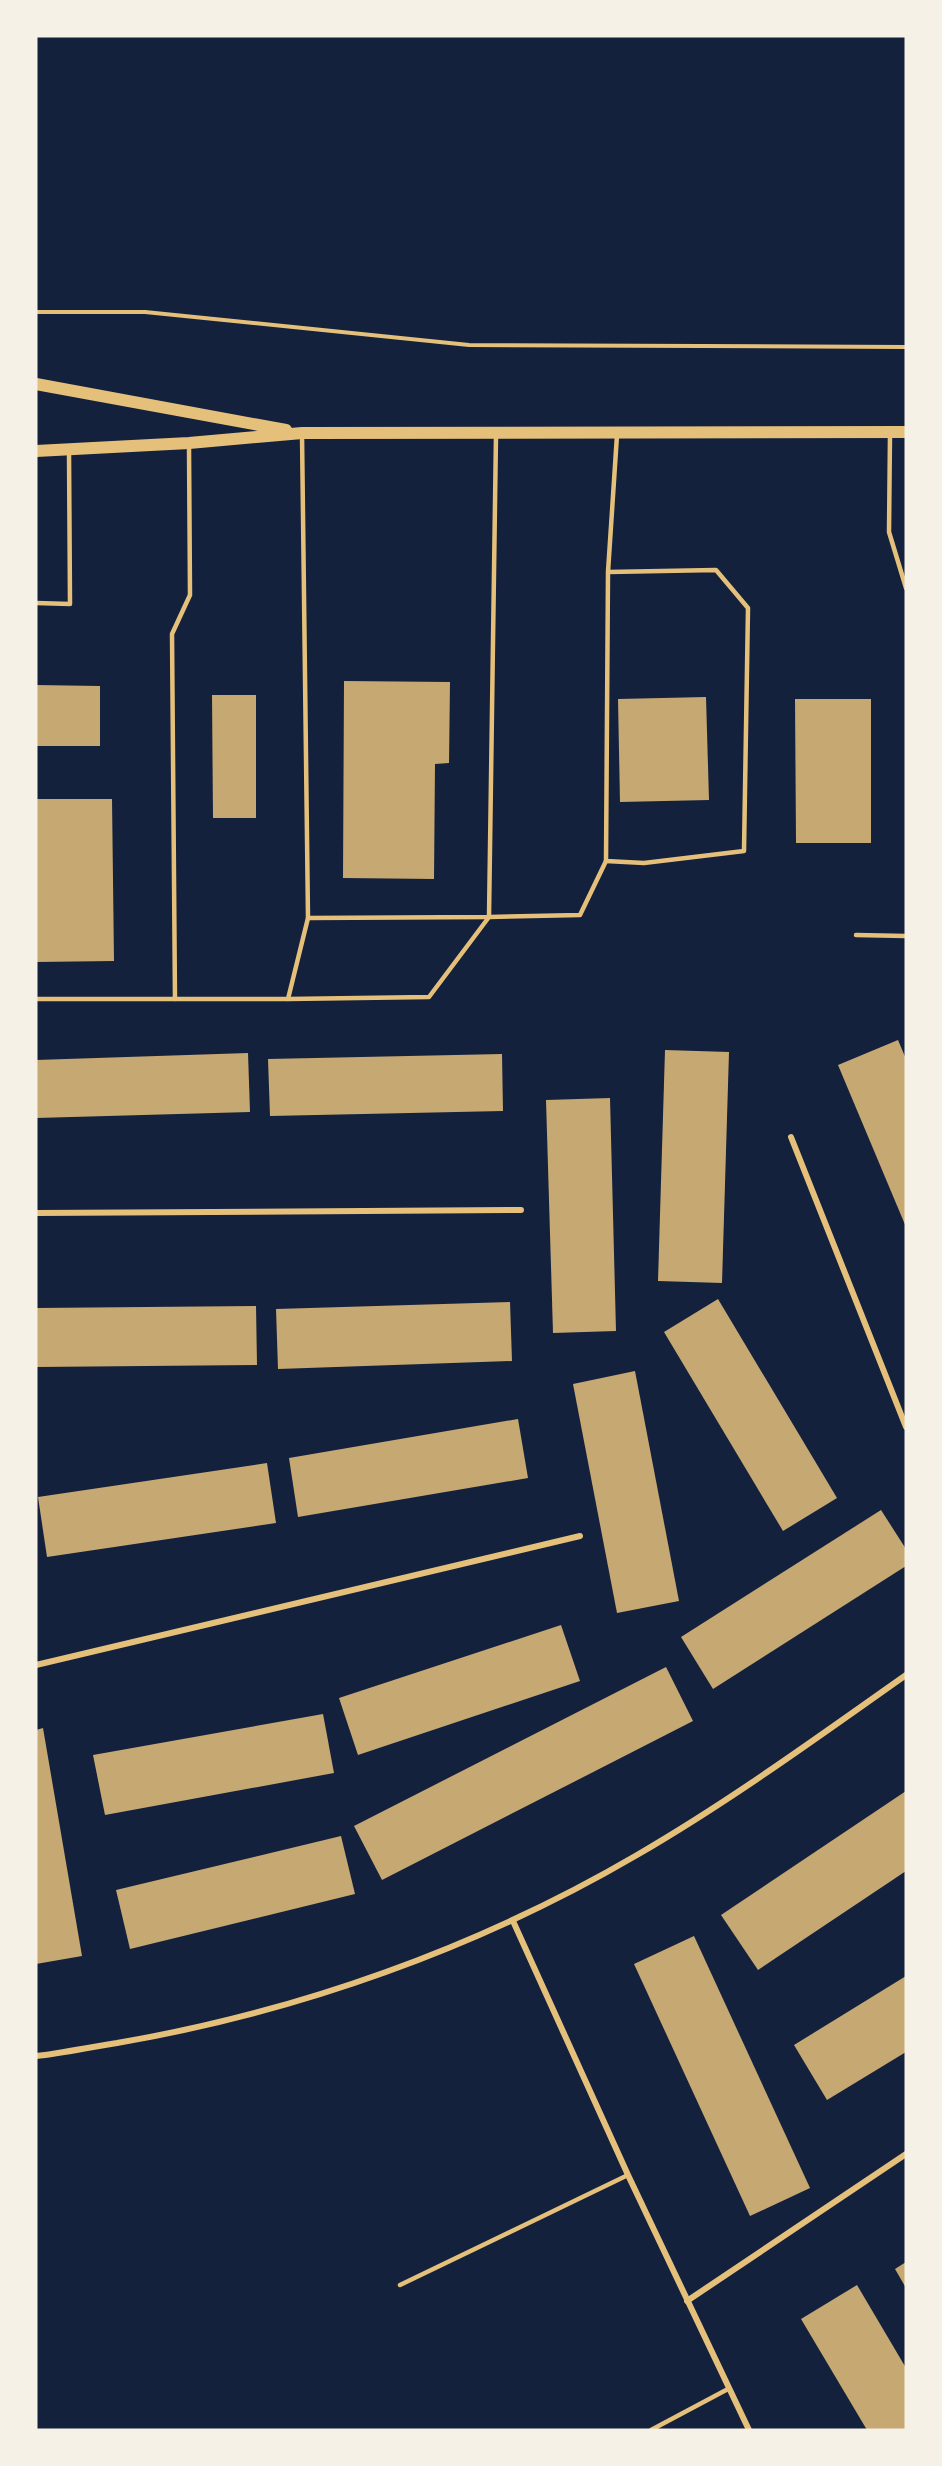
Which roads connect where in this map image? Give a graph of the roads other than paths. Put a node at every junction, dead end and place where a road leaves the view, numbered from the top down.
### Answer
1 (36, 384) edge
2 (617, 432) junction
3 (890, 432) junction
4 (906, 432) edge
5 (302, 433) junction
6 (496, 433) junction
7 (189, 443) junction
8 (36, 451) edge
9 (69, 451) junction
10 (608, 572) junction
11 (906, 588) edge
12 (36, 603) edge
13 (606, 861) junction
14 (489, 917) junction
15 (308, 918) junction
16 (856, 935) dead end
17 (906, 936) edge
18 (36, 999) edge
19 (175, 999) junction
20 (288, 999) junction
21 (791, 1137) dead end
22 (520, 1210) dead end
23 (36, 1214) edge
24 (906, 1427) edge
25 (580, 1536) dead end
26 (36, 1665) edge
27 (906, 1675) edge
28 (513, 1921) junction
29 (37, 2056) edge
30 (906, 2154) edge
31 (628, 2175) junction
32 (400, 2285) dead end
33 (687, 2301) junction
34 (728, 2389) junction
35 (651, 2430) edge
36 (749, 2430) edge

1 - 5 main road
2 - 3 main road
2 - 6 main road
2 - 10 lane
3 - 4 main road
3 - 11 lane
5 - 6 main road
5 - 7 main road
5 - 15 lane
6 - 14 lane
7 - 9 main road
7 - 19 lane
8 - 9 main road
9 - 12 lane
10 - 13 lane
10 - 13 lane
13 - 14 lane
14 - 15 lane
14 - 20 lane
15 - 20 lane
16 - 17 lane
18 - 19 lane
19 - 20 lane
21 - 24 street
22 - 23 street
25 - 26 street
27 - 28 street
28 - 29 street
28 - 31 street
30 - 33 street
31 - 32 lane
31 - 33 street
33 - 34 street
34 - 35 lane
34 - 36 street

